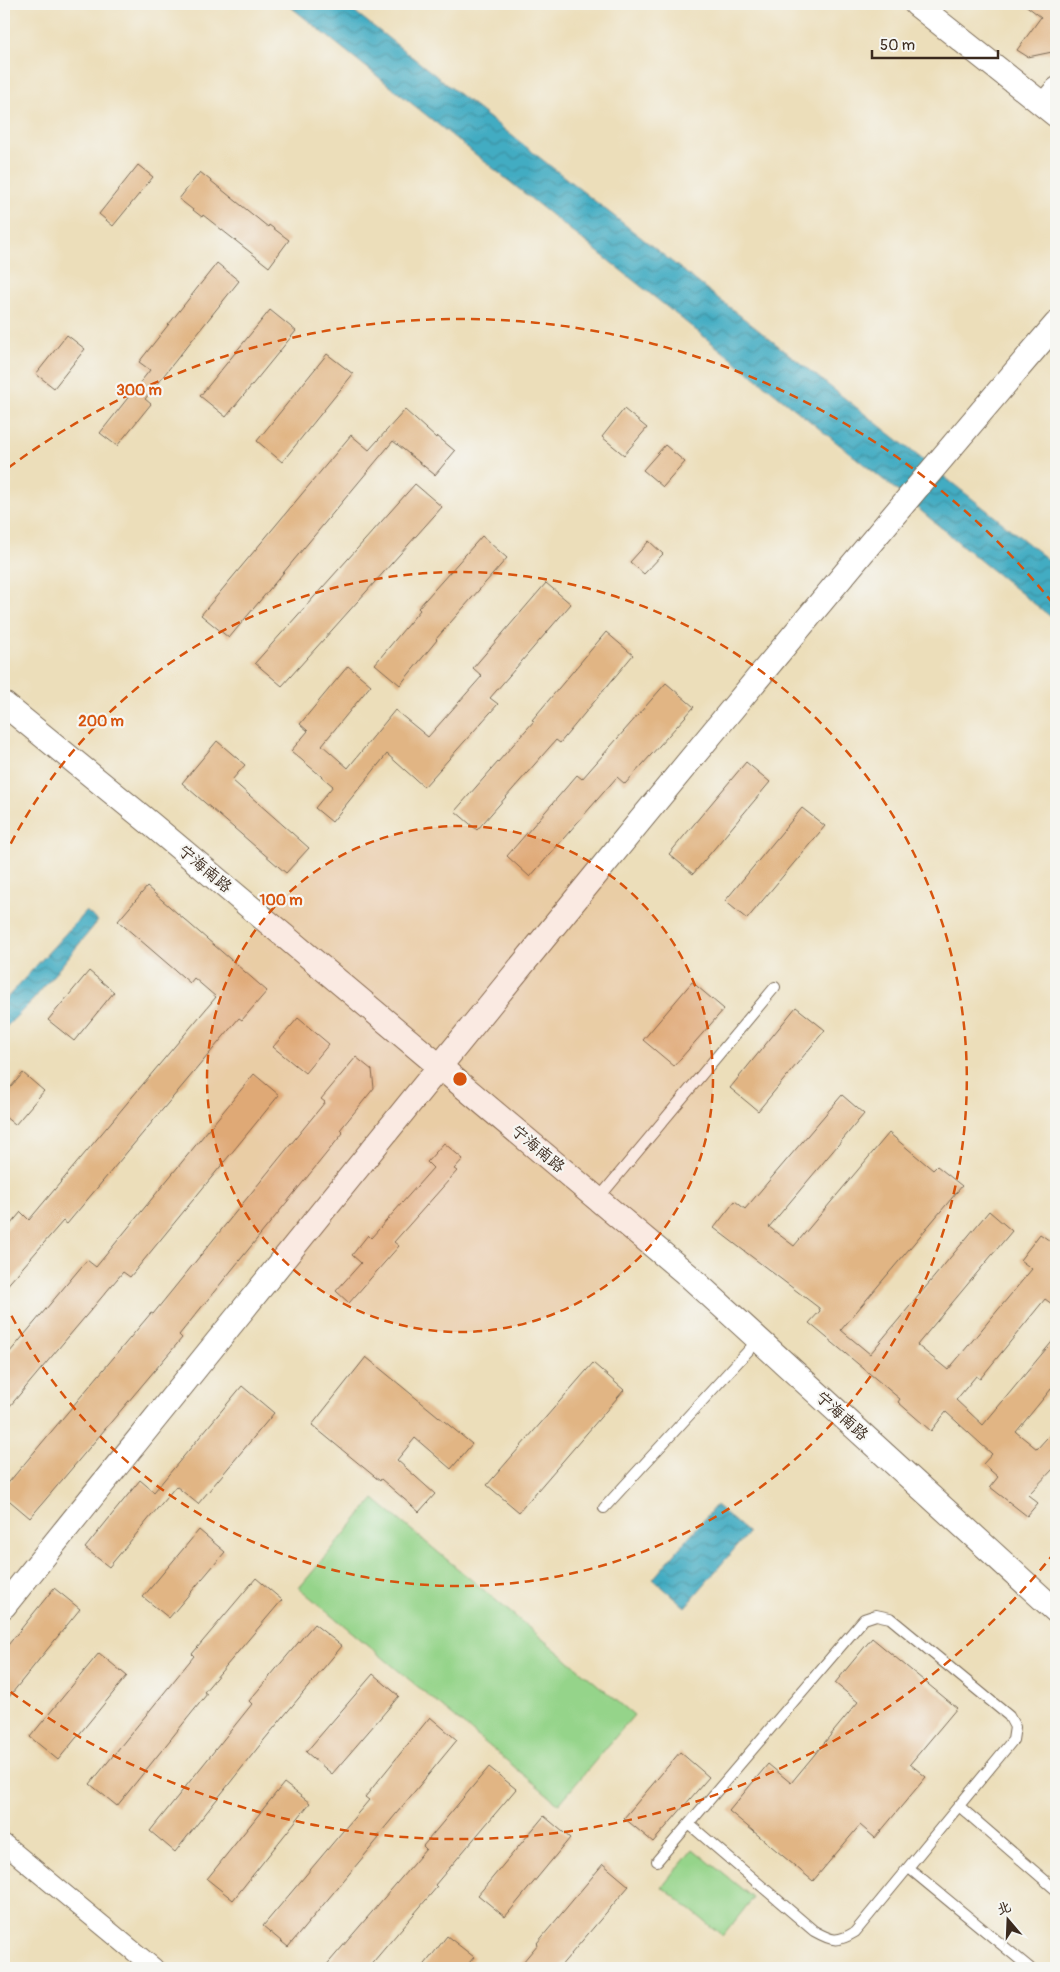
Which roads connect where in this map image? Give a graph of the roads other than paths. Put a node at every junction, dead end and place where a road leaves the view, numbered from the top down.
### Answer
1 (916, 4) edge
2 (1051, 102) edge
3 (1056, 324) edge
4 (4, 704) edge
5 (775, 987) dead end
6 (440, 1067) junction
7 (598, 1199) junction
8 (759, 1340) junction
9 (604, 1508) dead end
10 (4, 1606) edge
11 (1056, 1611) edge
12 (959, 1806) junction
13 (689, 1824) junction
14 (4, 1844) edge
15 (657, 1861) dead end
16 (908, 1868) junction
17 (1056, 1890) edge
18 (154, 1968) edge
19 (1030, 1968) edge

1 - 2 street
3 - 6 street
4 - 6 street, 宁海南路
5 - 7 lane
6 - 7 street, 宁海南路
6 - 10 street
7 - 8 street, 宁海南路
8 - 9 lane
8 - 11 street, 宁海南路
12 - 13 lane
12 - 16 lane
12 - 17 lane
13 - 15 lane
13 - 16 lane
14 - 18 street
16 - 19 lane

